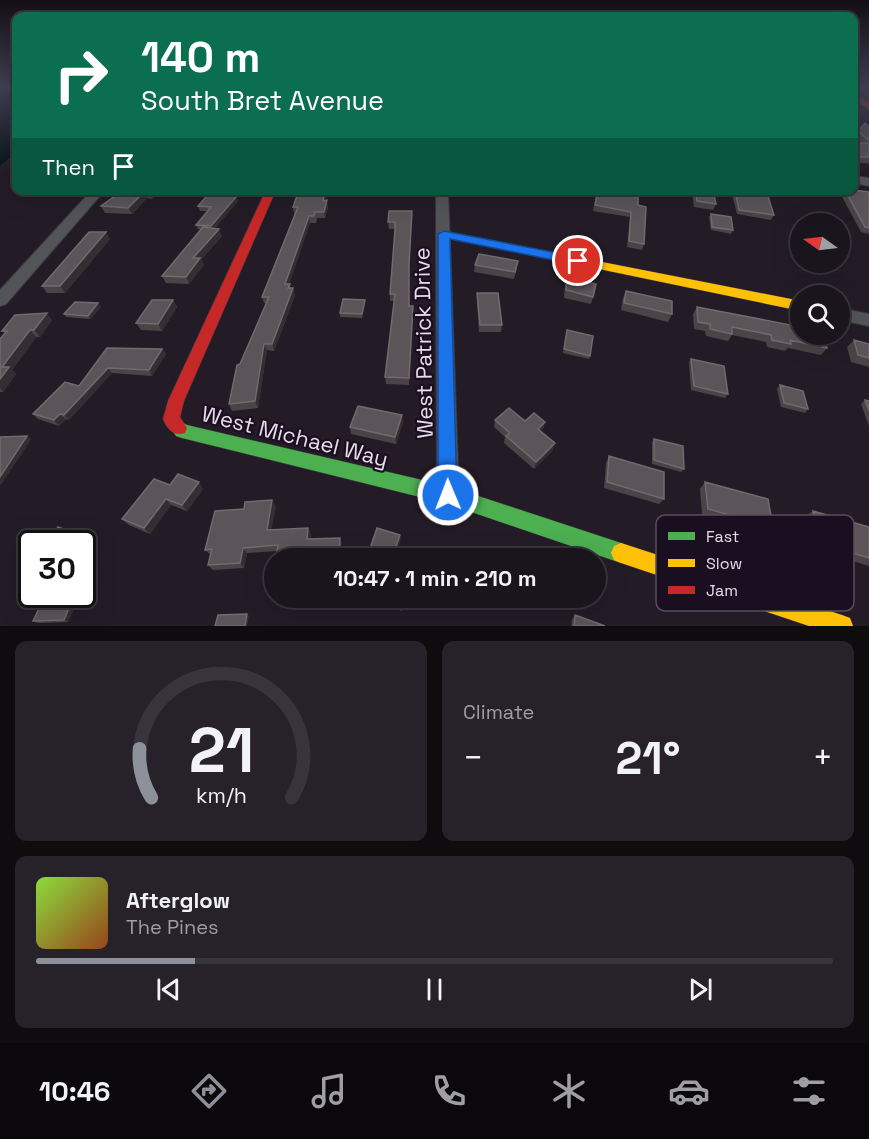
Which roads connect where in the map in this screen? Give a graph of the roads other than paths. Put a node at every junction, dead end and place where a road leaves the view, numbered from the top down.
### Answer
1 (94, 195) edge
2 (269, 195) edge
3 (442, 195) edge
4 (444, 234) junction
5 (0, 300) edge
6 (790, 304) edge
7 (850, 316) edge
8 (869, 320) edge
9 (448, 495) junction
10 (656, 564) edge
11 (797, 611) edge
12 (842, 626) edge

1 - 5 street
2 - 9 street, West Michael Way
3 - 4 street, West Patrick Drive
4 - 6 street
4 - 9 street, West Patrick Drive
7 - 8 street
9 - 10 street
11 - 12 street

